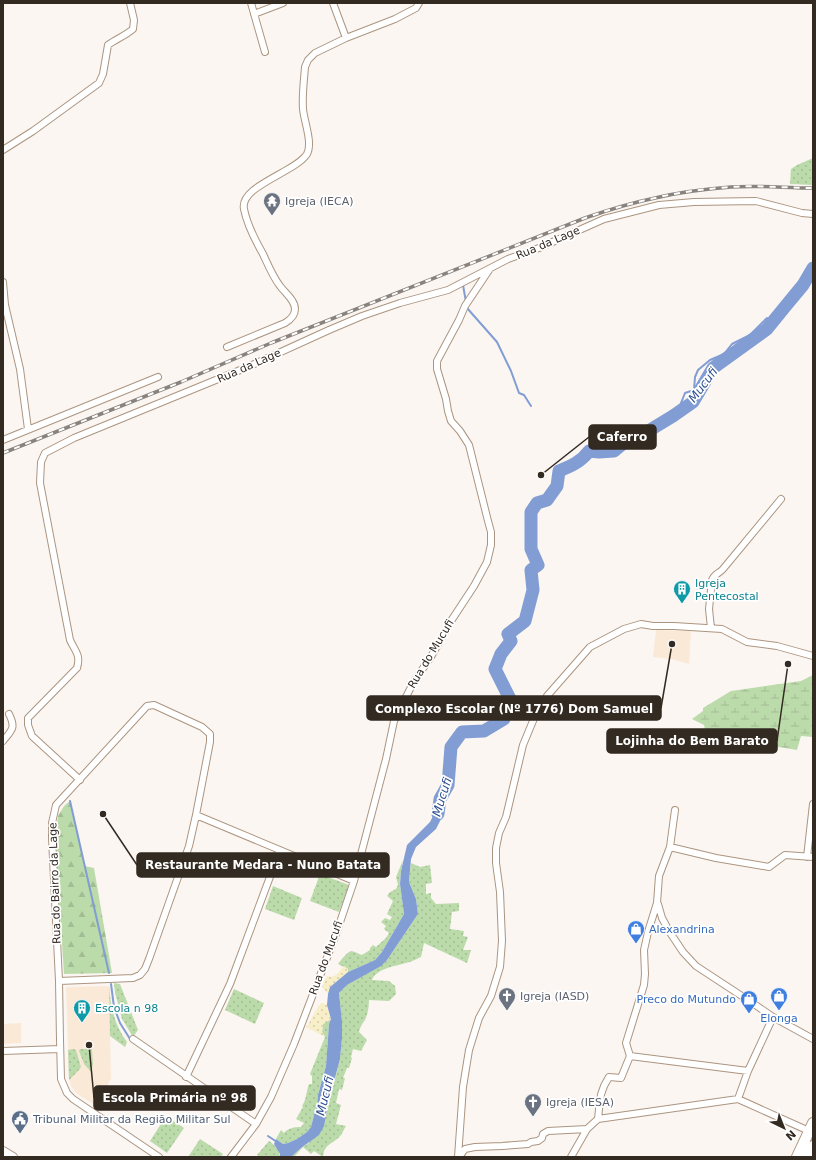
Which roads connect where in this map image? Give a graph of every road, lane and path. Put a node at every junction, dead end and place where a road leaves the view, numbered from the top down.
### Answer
1 (130, 3) edge
2 (251, 3) edge
3 (283, 3) edge
4 (333, 3) edge
5 (419, 3) edge
6 (254, 14) junction
7 (346, 38) junction
8 (265, 52) dead end
9 (3, 150) edge
10 (813, 214) edge
11 (490, 269) junction
12 (3, 282) edge
13 (227, 348) dead end
14 (158, 377) dead end
15 (28, 429) junction
16 (3, 440) edge
17 (781, 499) dead end
18 (711, 628) junction
19 (813, 656) edge
20 (9, 714) dead end
21 (3, 741) edge
22 (80, 780) junction
23 (813, 804) edge
24 (675, 810) dead end
25 (196, 815) junction
26 (670, 846) junction
27 (280, 850) junction
28 (810, 857) edge
29 (354, 881) junction
30 (657, 903) junction
31 (59, 981) junction
32 (773, 1017) junction
33 (133, 1039) dead end
34 (813, 1039) edge
35 (60, 1049) junction
36 (3, 1051) edge
37 (630, 1056) junction
38 (748, 1071) junction
39 (186, 1077) junction
40 (738, 1098) junction
41 (598, 1119) junction
42 (256, 1124) junction
43 (811, 1127) edge
44 (587, 1129) junction
45 (813, 1146) edge
46 (3, 1151) edge
47 (13, 1157) edge
48 (159, 1157) edge
49 (231, 1157) edge
50 (459, 1157) edge
51 (571, 1157) edge
52 (797, 1157) edge
53 (808, 1157) edge

1 - 9 street
2 - 6 street
3 - 6 street
4 - 7 street
5 - 7 street
6 - 8 street
7 - 13 street
10 - 11 street, Rua da Lage
11 - 22 street, Rua da Lage
11 - 29 street, Rua do Mucufi
12 - 15 street
14 - 15 street
15 - 16 street
17 - 18 street
18 - 19 street
18 - 50 street
20 - 21 street
22 - 25 street, Rua do Bairro da Lage
22 - 31 street, Rua do Bairro da Lage
23 - 28 street
24 - 26 street
25 - 27 street
25 - 31 street
26 - 28 street
26 - 30 street
27 - 29 street
27 - 39 street
29 - 42 street, Rua do Mucufi
30 - 32 street
30 - 37 street
31 - 35 street, Rua do Bairro da Lage
32 - 34 street
32 - 38 street
33 - 39 street
35 - 36 street
35 - 48 street, Rua do Bairro da Lage
37 - 38 street
37 - 41 street
38 - 40 street
39 - 42 street
40 - 41 street
40 - 43 street
41 - 44 street
42 - 49 street, Rua do Mucufi
43 - 52 main road
44 - 50 street
44 - 51 street
45 - 53 main road
46 - 47 street

